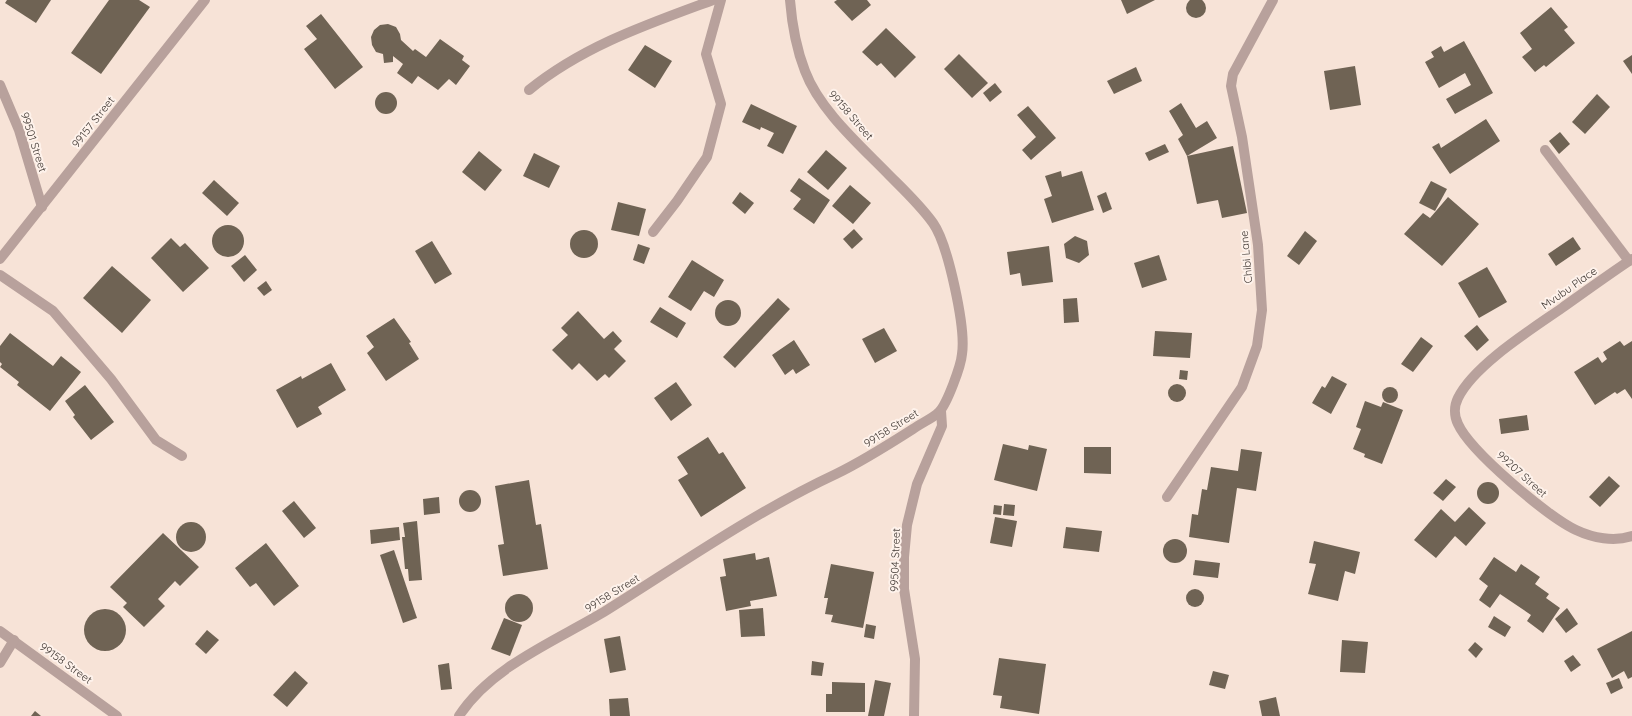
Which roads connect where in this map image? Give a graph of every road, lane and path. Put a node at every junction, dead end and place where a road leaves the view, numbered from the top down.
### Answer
1 (205, 0) edge
2 (713, 0) edge
3 (721, 0) edge
4 (790, 0) edge
5 (1273, 0) edge
6 (0, 85) edge
7 (529, 90) dead end
8 (1545, 150) dead end
9 (42, 207) junction
10 (652, 232) dead end
11 (0, 259) edge
12 (1631, 260) edge
13 (0, 275) edge
14 (1472, 376) joint
15 (941, 411) junction
16 (182, 456) dead end
17 (1166, 497) dead end
18 (1632, 536) edge
19 (0, 631) edge
20 (14, 640) junction
21 (0, 663) edge
22 (117, 716) edge
23 (460, 716) edge
24 (914, 716) edge

1 - 9 street, 99157 Street
2 - 7 street
3 - 10 street
4 - 15 street, 99158 Street
5 - 17 street, Chibi Lane
6 - 9 street, 99501 Street
8 - 12 street
9 - 11 street, 99157 Street
12 - 14 street, Mvubu Place
13 - 16 street
14 - 18 street, 99207 Street
15 - 23 street, 99158 Street
15 - 24 street, 99504 Street
19 - 20 street, 99158 Street
20 - 21 street
20 - 22 street, 99158 Street

